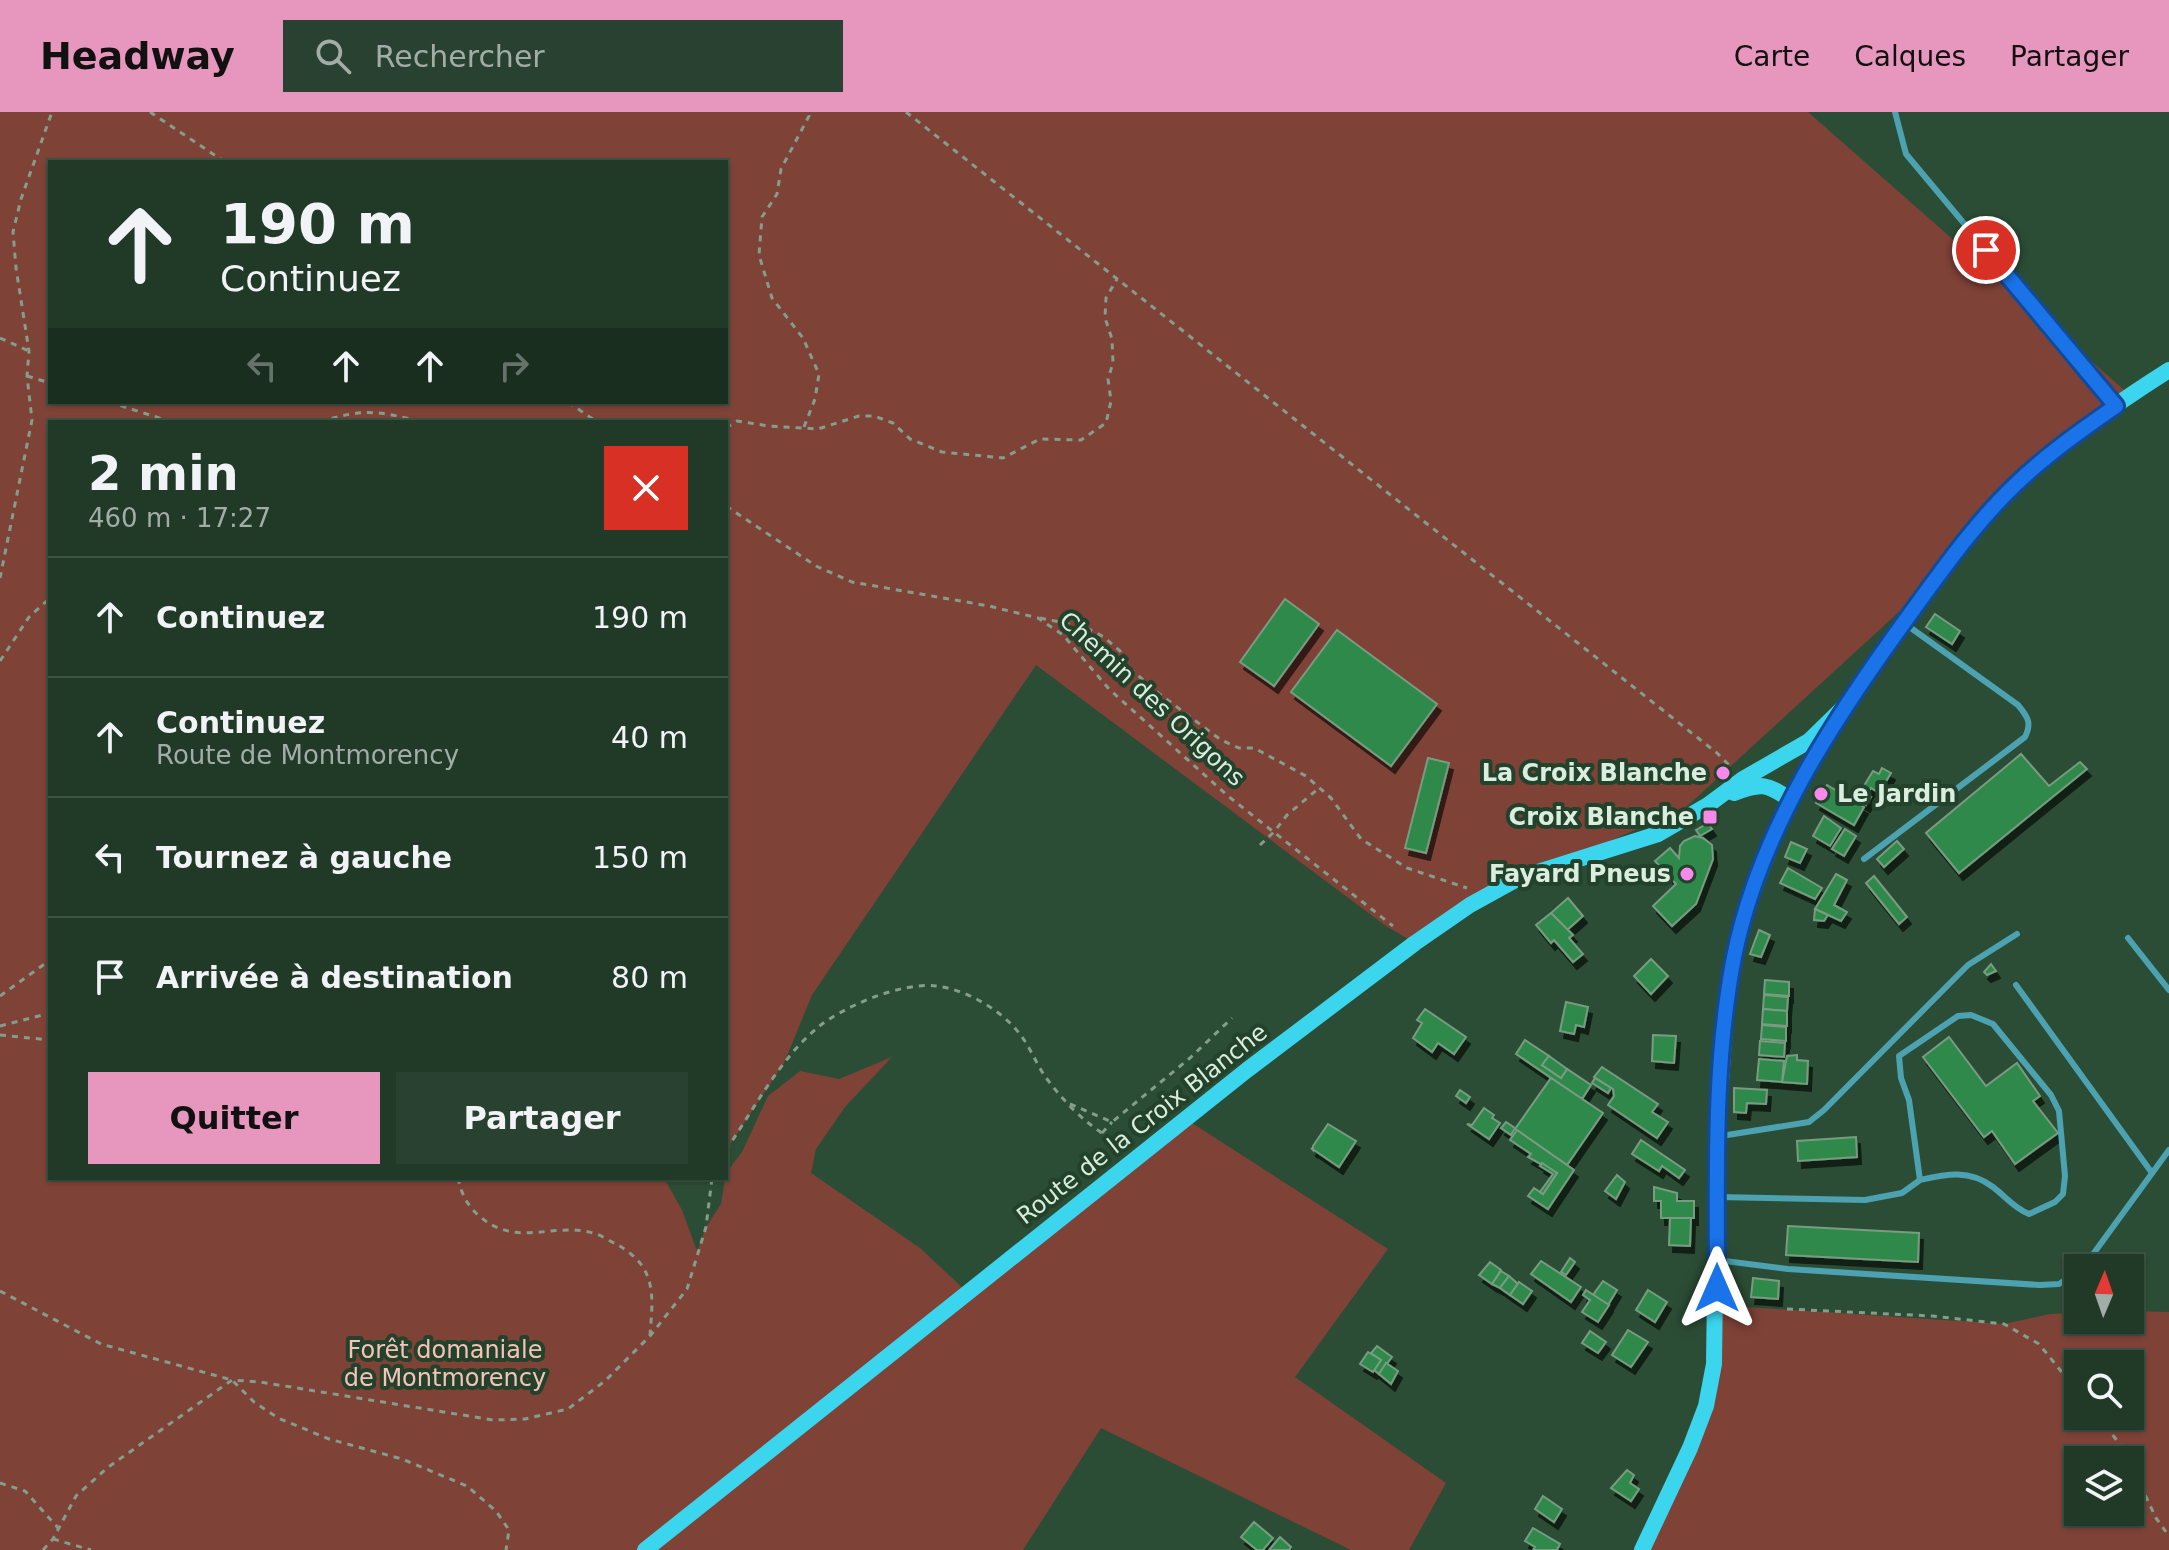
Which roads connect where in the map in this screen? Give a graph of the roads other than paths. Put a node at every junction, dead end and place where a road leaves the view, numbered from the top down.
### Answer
1 (1895, 112) edge
2 (2169, 370) edge
3 (2116, 406) junction
4 (1904, 623) junction
5 (1853, 698) junction
6 (1767, 765) junction
7 (1793, 796) junction
8 (1708, 805) junction
9 (1864, 859) dead end
10 (2017, 934) dead end
11 (2128, 938) dead end
12 (2016, 985) dead end
13 (2169, 990) edge
14 (1717, 1136) junction
15 (2169, 1150) edge
16 (2152, 1173) junction
17 (1920, 1180) junction
18 (1717, 1197) junction
19 (2093, 1254) edge
20 (1717, 1260) junction
21 (2064, 1281) edge
22 (645, 1550) edge
23 (1642, 1550) edge

1 - 3 lane
2 - 3 main road
3 - 4 main road
4 - 5 main road
4 - 9 lane
5 - 6 main road
5 - 7 main road
6 - 7 main road
6 - 8 main road
7 - 8 main road
7 - 14 main road
8 - 22 main road, Route de la Croix Blanche
10 - 14 lane
11 - 13 lane
12 - 16 lane
14 - 18 main road
15 - 16 lane
16 - 19 lane
17 - 17 lane
17 - 18 lane
18 - 20 main road
20 - 21 lane
20 - 23 main road

